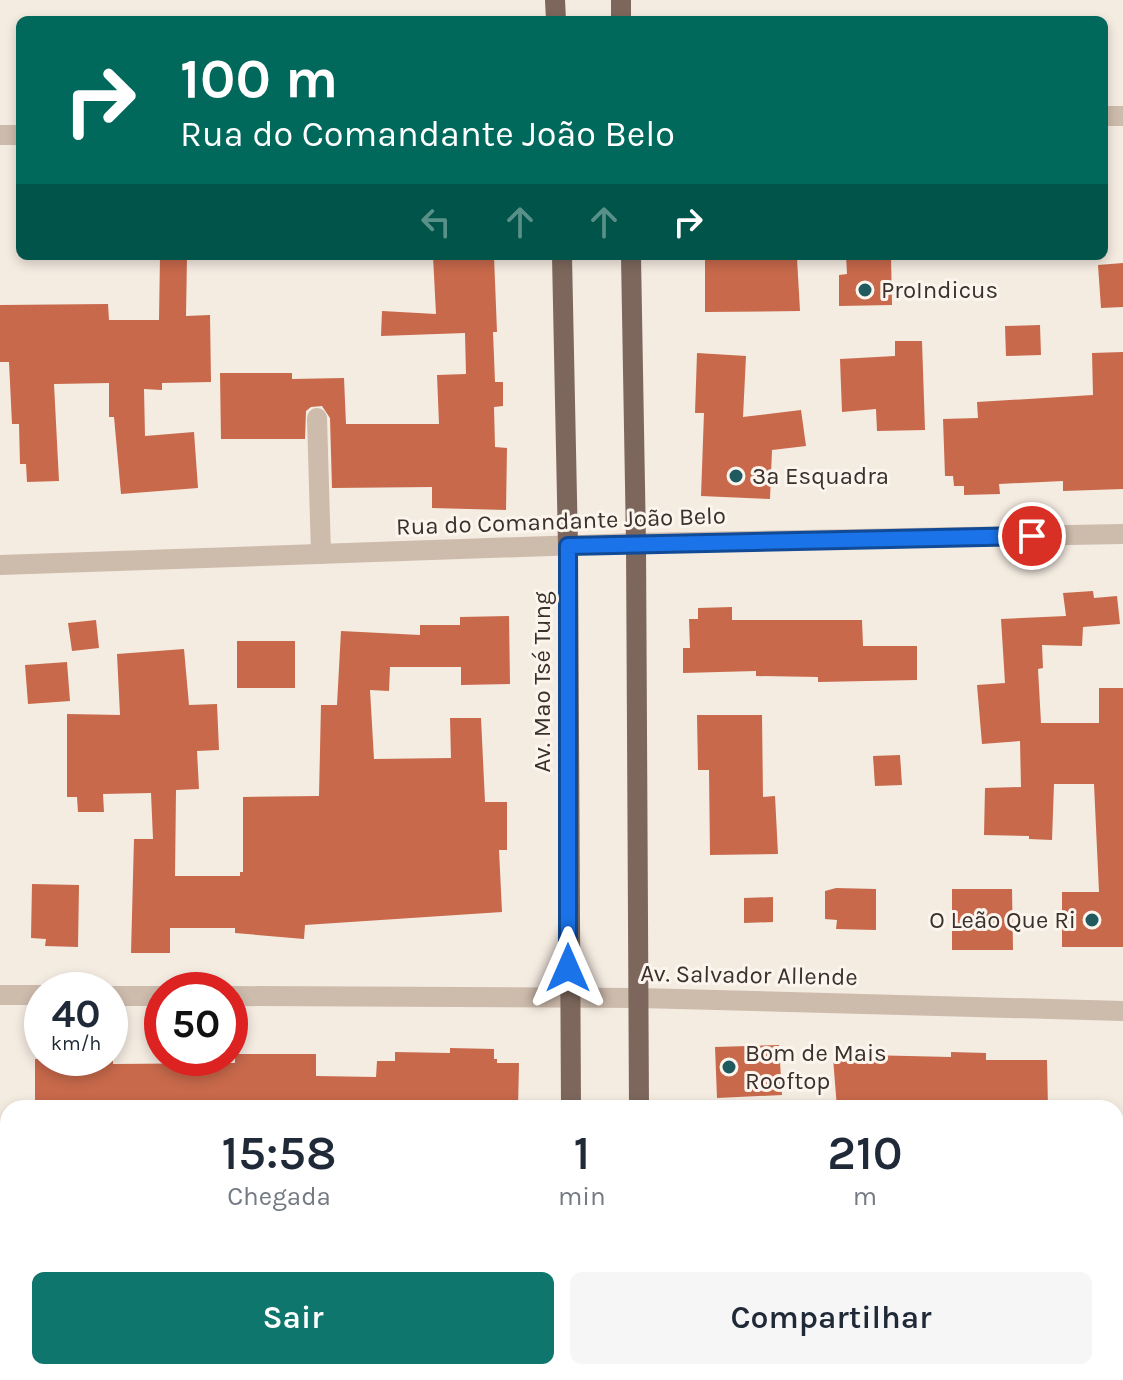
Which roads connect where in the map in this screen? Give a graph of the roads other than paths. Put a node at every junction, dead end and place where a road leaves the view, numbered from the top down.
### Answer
1 (562, 260) edge
2 (631, 260) edge
3 (317, 418) dead end
4 (1123, 534) edge
5 (636, 543) junction
6 (568, 546) junction
7 (321, 554) junction
8 (0, 565) edge
9 (0, 995) edge
10 (24, 995) edge
11 (248, 996) edge
12 (568, 998) junction
13 (640, 998) junction
14 (1123, 1011) edge
15 (571, 1100) edge
16 (639, 1100) edge

1 - 6 main road, Av. Mao Tsé Tung
2 - 5 main road
3 - 7 street
4 - 5 street, Rua do Comandante João Belo
5 - 6 street, Rua do Comandante João Belo
5 - 13 main road
6 - 7 street, Rua do Comandante João Belo
6 - 12 main road, Av. Mao Tsé Tung
7 - 8 street, Rua do Comandante João Belo
9 - 10 street
11 - 12 street, Av. Salvador Allende
12 - 13 street, Av. Salvador Allende
12 - 15 main road, Av. Mao Tsé Tung
13 - 14 street, Av. Salvador Allende
13 - 16 main road

